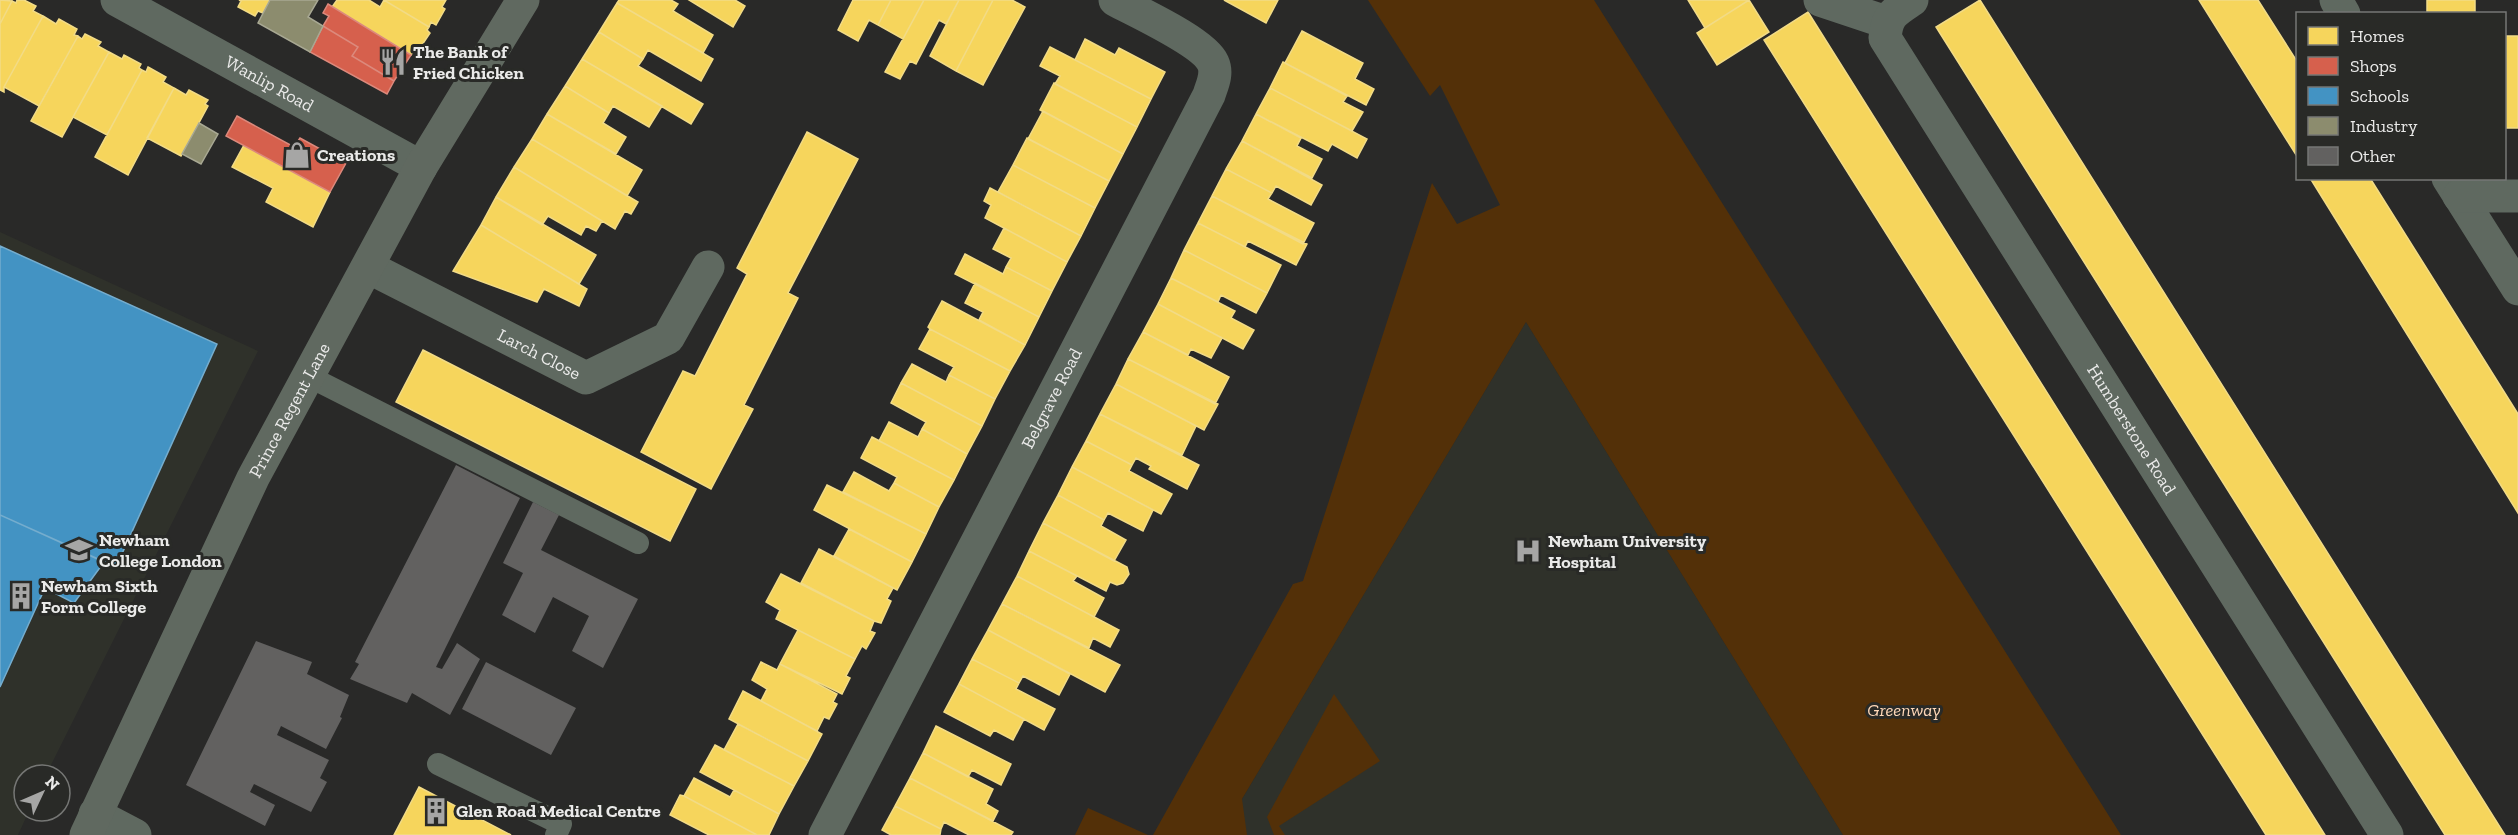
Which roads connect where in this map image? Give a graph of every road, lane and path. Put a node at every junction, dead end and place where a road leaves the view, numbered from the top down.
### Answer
1 (117, 0) edge
2 (523, 0) edge
3 (1115, 0) edge
4 (1820, 0) edge
5 (1912, 0) edge
6 (1886, 22) junction
7 (422, 168) junction
8 (2454, 187) edge
9 (2518, 196) edge
10 (368, 267) junction
11 (708, 267) dead end
12 (2518, 289) edge
13 (308, 376) junction
14 (638, 543) dead end
15 (438, 764) dead end
16 (90, 825) edge
17 (135, 835) edge
18 (556, 835) edge
19 (825, 835) edge
20 (2387, 835) edge

1 - 7 street, Wanlip Road
2 - 7 main road, Prince Regent Lane
3 - 19 street, Belgrave Road
4 - 6 street
5 - 6 street
6 - 20 street, Humberstone Road
7 - 10 main road, Prince Regent Lane
8 - 9 street
8 - 12 street
10 - 11 street, Larch Close
10 - 13 main road, Prince Regent Lane
13 - 14 lane
13 - 16 main road, Prince Regent Lane
15 - 18 lane
16 - 17 street

